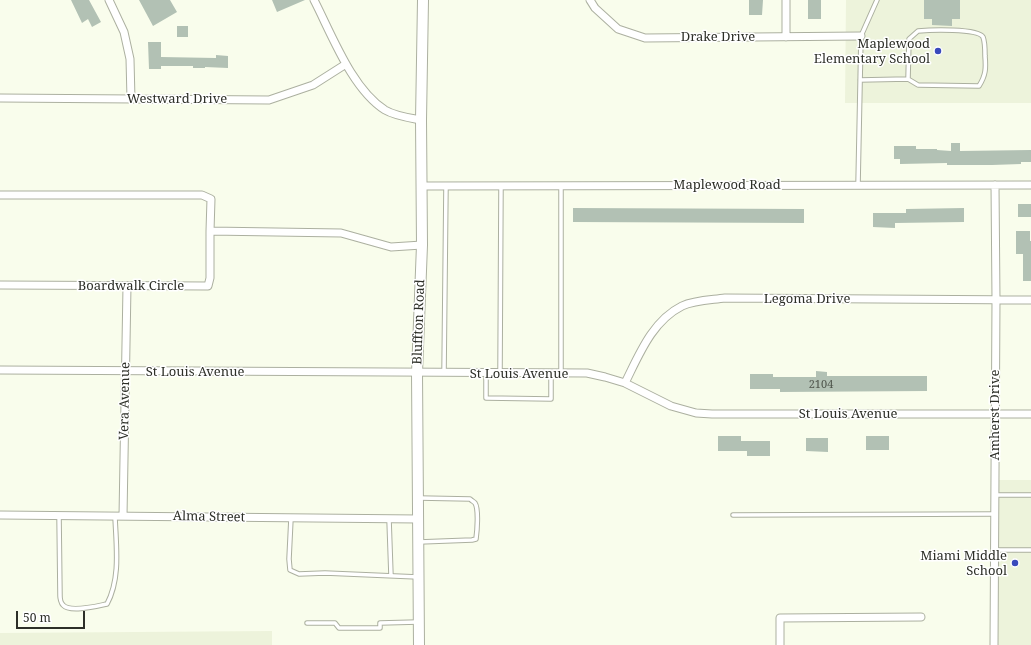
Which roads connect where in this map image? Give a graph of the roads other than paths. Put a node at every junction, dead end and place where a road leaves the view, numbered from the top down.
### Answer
1 (109, 0) edge
2 (314, 0) edge
3 (423, 0) edge
4 (590, 0) edge
5 (786, 0) edge
6 (877, 0) edge
7 (861, 36) junction
8 (786, 37) junction
9 (346, 64) junction
10 (908, 79) junction
11 (860, 80) junction
12 (0, 98) edge
13 (131, 99) junction
14 (421, 120) junction
15 (858, 185) junction
16 (995, 185) junction
17 (1031, 185) edge
18 (422, 186) junction
19 (446, 186) junction
20 (501, 186) junction
21 (561, 186) junction
22 (0, 195) edge
23 (210, 231) junction
24 (422, 245) junction
25 (0, 285) edge
26 (127, 286) junction
27 (996, 300) junction
28 (1031, 300) edge
29 (0, 370) edge
30 (125, 372) junction
31 (418, 373) junction
32 (444, 373) junction
33 (486, 374) junction
34 (500, 374) junction
35 (551, 374) junction
36 (561, 374) junction
37 (625, 383) junction
38 (995, 414) junction
39 (1031, 414) edge
40 (994, 495) junction
41 (1031, 495) edge
42 (418, 498) junction
43 (994, 514) junction
44 (0, 515) edge
45 (59, 515) junction
46 (733, 515) dead end
47 (115, 516) junction
48 (123, 516) junction
49 (291, 518) junction
50 (389, 519) junction
51 (418, 519) junction
52 (419, 542) junction
53 (994, 550) junction
54 (1031, 550) edge
55 (391, 576) junction
56 (419, 577) junction
57 (921, 617) dead end
58 (419, 622) junction
59 (307, 623) dead end
60 (419, 645) edge
61 (780, 645) edge
62 (994, 645) edge

1 - 13 street
2 - 9 street
3 - 14 main road, Bluffton Road
4 - 8 street, Drake Drive
5 - 8 street
6 - 7 lane
7 - 8 street, Drake Drive
7 - 11 lane
9 - 13 street, Westward Drive
9 - 14 street
10 - 10 lane
10 - 11 lane
11 - 15 lane
12 - 13 street, Westward Drive
14 - 18 main road, Bluffton Road
15 - 16 street, Maplewood Road
15 - 21 street, Maplewood Road
16 - 17 street, Maplewood Road
16 - 27 street, Amherst Drive
18 - 19 street, Maplewood Road
18 - 24 main road, Bluffton Road
19 - 20 street, Maplewood Road
19 - 32 lane
20 - 21 street, Maplewood Road
20 - 34 lane
21 - 36 lane
22 - 23 street, Boardwalk Circle
23 - 24 street
23 - 26 street, Boardwalk Circle
24 - 31 main road, Bluffton Road
25 - 26 street, Boardwalk Circle
26 - 30 street, Vera Avenue
27 - 28 street, Legoma Drive
27 - 37 street, Legoma Drive
27 - 38 street, Amherst Drive
29 - 30 street, St Louis Avenue
30 - 31 street, St Louis Avenue
30 - 48 street, Vera Avenue
31 - 32 street, St Louis Avenue
31 - 42 main road, Bluffton Road
32 - 33 street, St Louis Avenue
33 - 34 street, St Louis Avenue
33 - 35 lane
34 - 35 street, St Louis Avenue
35 - 36 street, St Louis Avenue
36 - 37 street, St Louis Avenue
37 - 38 street, St Louis Avenue
38 - 39 street, St Louis Avenue
38 - 40 street, Amherst Drive
40 - 41 lane
40 - 43 street, Amherst Drive
42 - 51 main road, Bluffton Road
42 - 52 lane
43 - 46 lane
43 - 53 street, Amherst Drive
44 - 45 street, Alma Street
45 - 47 street, Alma Street
45 - 47 lane
47 - 48 street, Alma Street
48 - 49 street, Alma Street
49 - 50 street, Alma Street
49 - 55 lane
50 - 51 street, Alma Street
50 - 55 lane
51 - 52 main road, Bluffton Road
52 - 56 main road, Bluffton Road
53 - 54 lane
53 - 62 street, Amherst Drive
55 - 56 lane
56 - 58 main road, Bluffton Road
57 - 61 street
58 - 59 lane
58 - 60 main road, Bluffton Road

